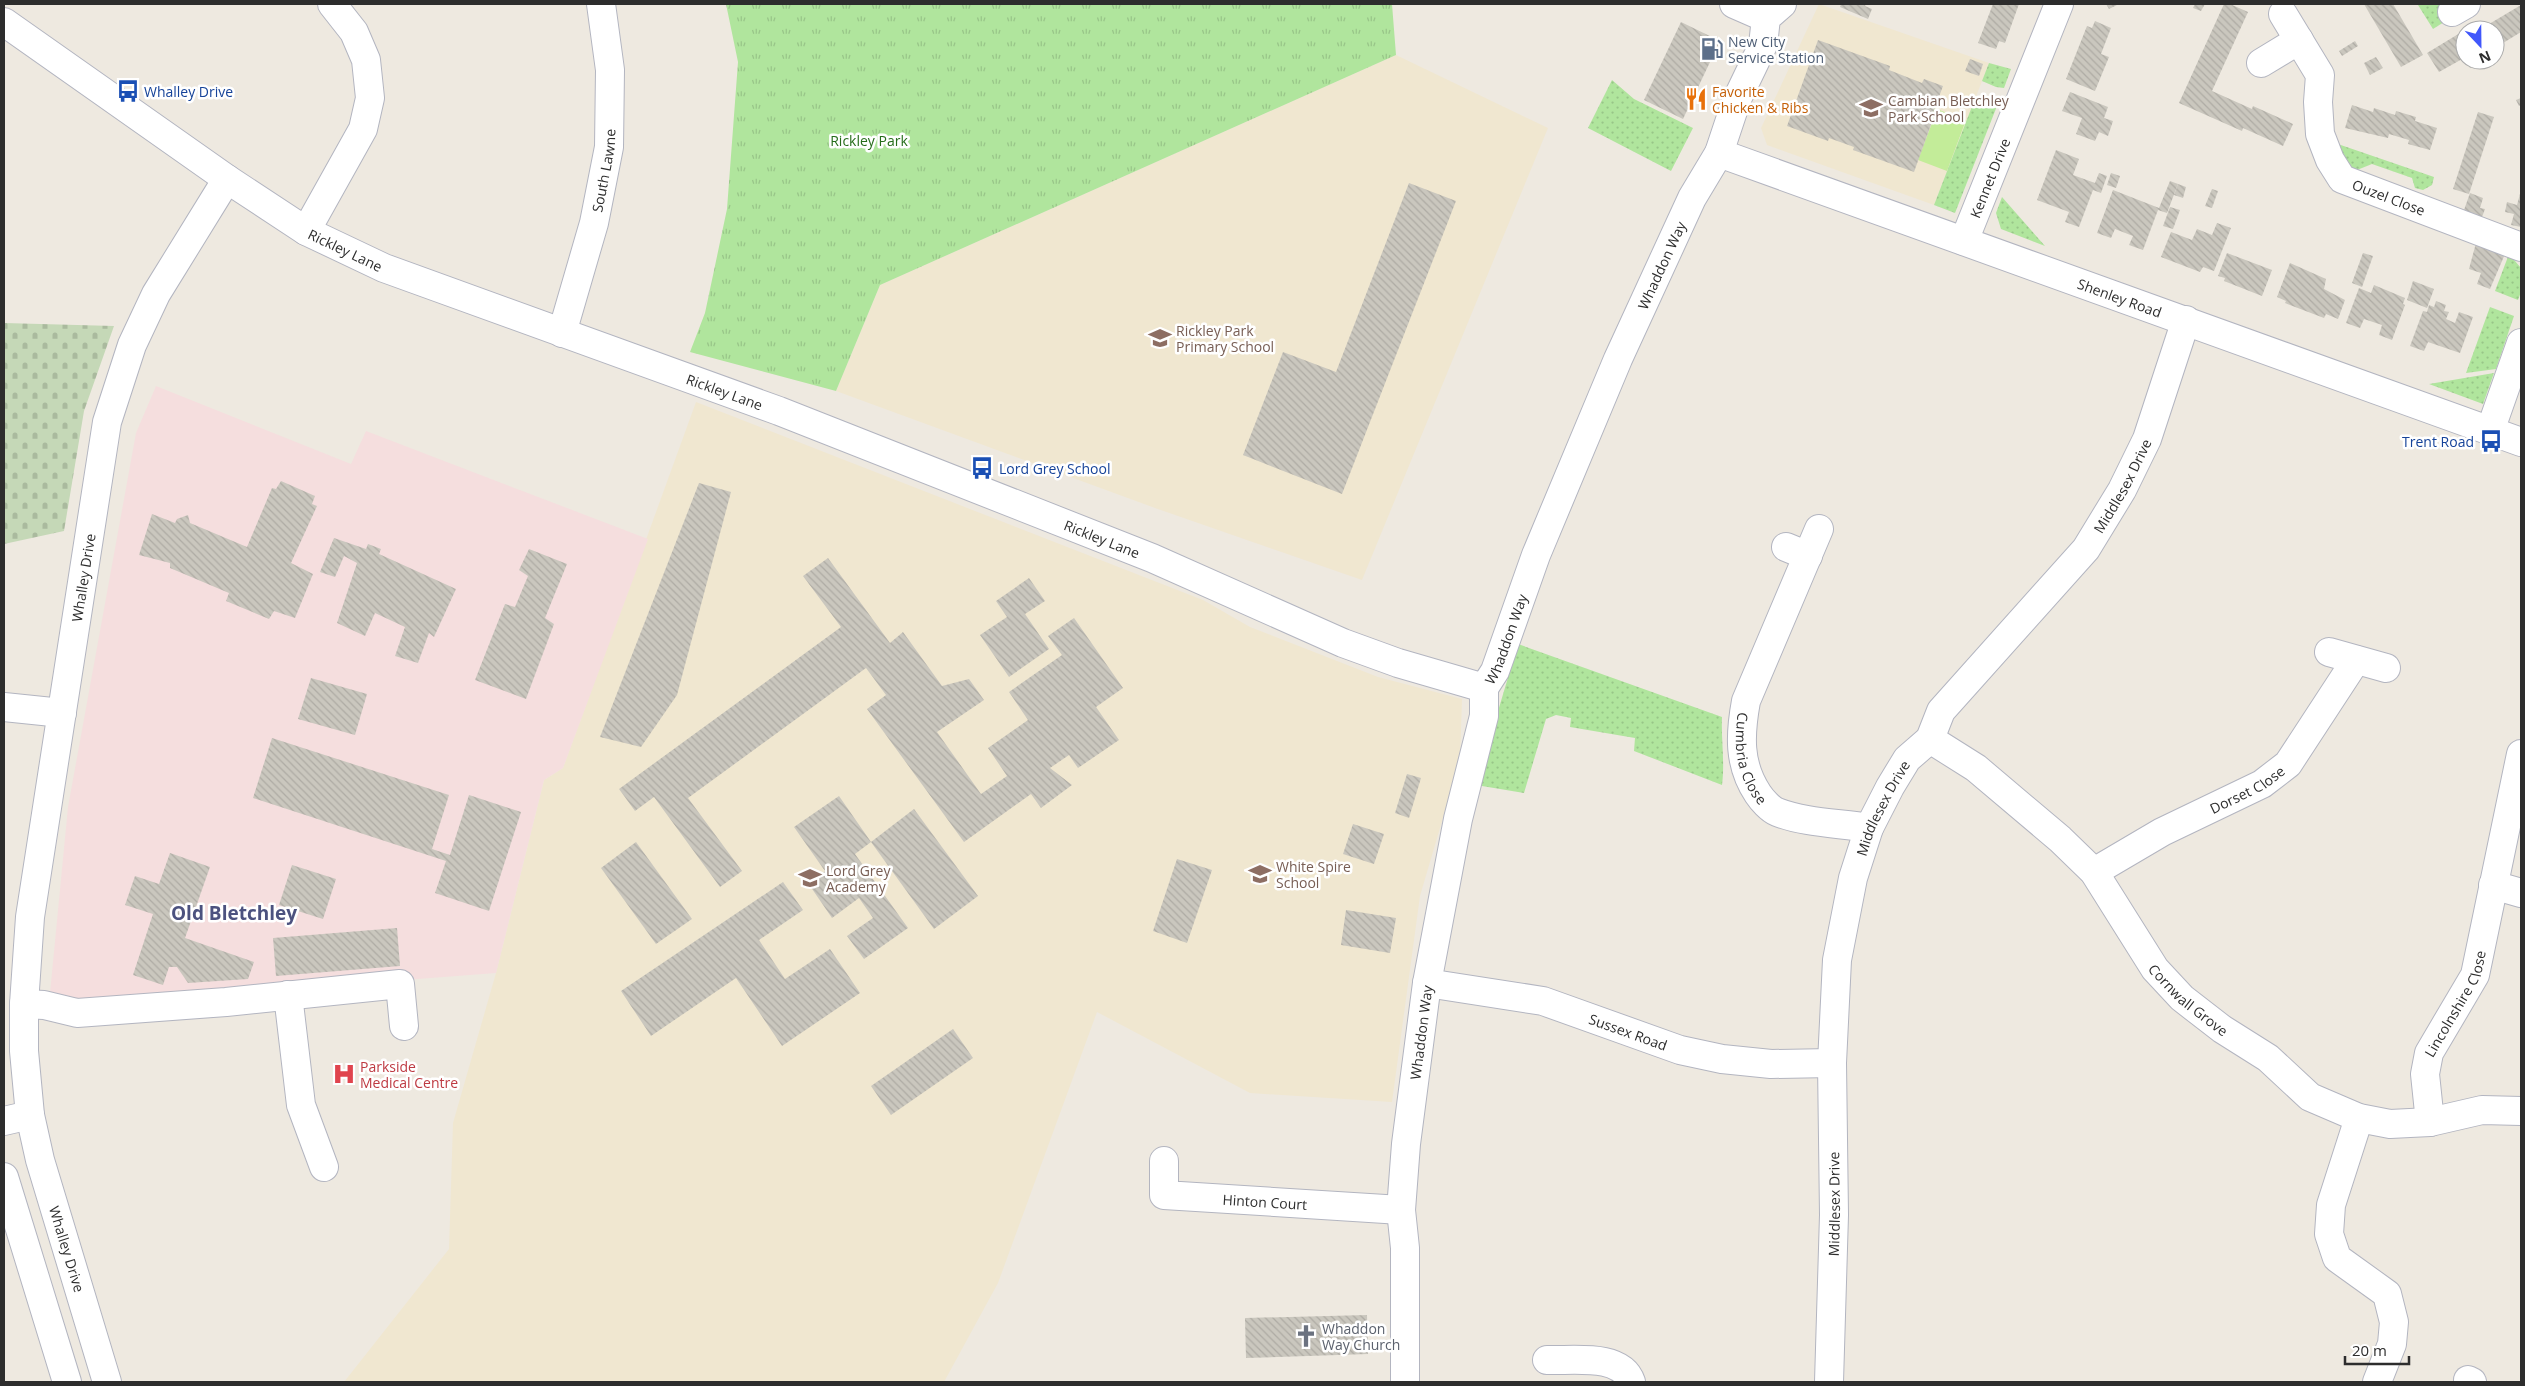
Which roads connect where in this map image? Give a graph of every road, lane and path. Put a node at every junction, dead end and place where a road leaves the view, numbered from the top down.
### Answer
1 (6, 4) edge
2 (332, 4) edge
3 (601, 4) edge
4 (1734, 4) edge
5 (2059, 4) edge
6 (4, 8) edge
7 (1774, 11) edge
8 (2284, 14) dead end
9 (4, 22) edge
10 (2299, 40) junction
11 (2261, 64) dead end
12 (1719, 152) junction
13 (227, 179) junction
14 (306, 231) junction
15 (1964, 241) junction
16 (2521, 246) edge
17 (2186, 320) junction
18 (562, 333) junction
19 (2521, 343) edge
20 (2490, 431) junction
21 (2521, 442) edge
22 (1819, 529) dead end
23 (2329, 652) dead end
24 (2356, 660) junction
25 (2386, 668) dead end
26 (1484, 688) junction
27 (4, 707) edge
28 (62, 713) junction
29 (1930, 739) junction
30 (2521, 754) edge
31 (1869, 828) junction
32 (2094, 872) junction
33 (2493, 886) junction
34 (2521, 893) edge
35 (1427, 983) junction
36 (288, 995) junction
37 (24, 1004) junction
38 (404, 1026) dead end
39 (14, 1052) edge
40 (1832, 1063) junction
41 (2521, 1112) edge
42 (30, 1115) junction
43 (2359, 1118) junction
44 (4, 1121) edge
45 (2430, 1122) junction
46 (1164, 1161) dead end
47 (324, 1167) dead end
48 (4, 1178) edge
49 (1400, 1210) junction
50 (1547, 1360) dead end
51 (67, 1382) edge
52 (107, 1382) edge
53 (1405, 1382) edge
54 (1632, 1382) edge
55 (1829, 1382) edge
56 (2377, 1382) edge

1 - 6 street
2 - 14 street
3 - 18 street, South Lawne
4 - 7 street
5 - 15 street, Kennet Drive
7 - 12 street, Whaddon Way
8 - 10 street, Ouzel Close
9 - 13 street, Rickley Lane
10 - 11 street
10 - 16 street, Ouzel Close
12 - 15 street, Shenley Road
12 - 26 street, Whaddon Way
13 - 14 street, Rickley Lane
13 - 28 street, Whalley Drive
14 - 18 street, Rickley Lane
15 - 17 street, Shenley Road
17 - 20 street, Shenley Road
17 - 29 street, Middlesex Drive
18 - 26 street, Rickley Lane
19 - 20 street
20 - 21 street, Shenley Road
22 - 31 street, Cumbria Close
23 - 24 street
24 - 25 street
24 - 32 street, Dorset Close
26 - 35 street, Whaddon Way
27 - 28 street
28 - 37 street, Whalley Drive
29 - 31 street, Middlesex Drive
29 - 32 street, Cornwall Grove
30 - 33 street, Lincolnshire Close
31 - 40 street, Middlesex Drive
32 - 43 street, Cornwall Grove
33 - 34 street
33 - 45 street, Lincolnshire Close
35 - 40 street, Sussex Road
35 - 49 street, Whaddon Way
36 - 37 street
36 - 38 street
36 - 47 street
37 - 39 street, Whalley Drive
39 - 42 street, Whalley Drive
40 - 55 street, Middlesex Drive
41 - 45 street, Cornwall Grove
42 - 44 street
42 - 52 street, Whalley Drive
43 - 45 street, Cornwall Grove
43 - 56 street
46 - 49 street, Hinton Court
48 - 51 street
49 - 53 street, Whaddon Way
50 - 54 street

